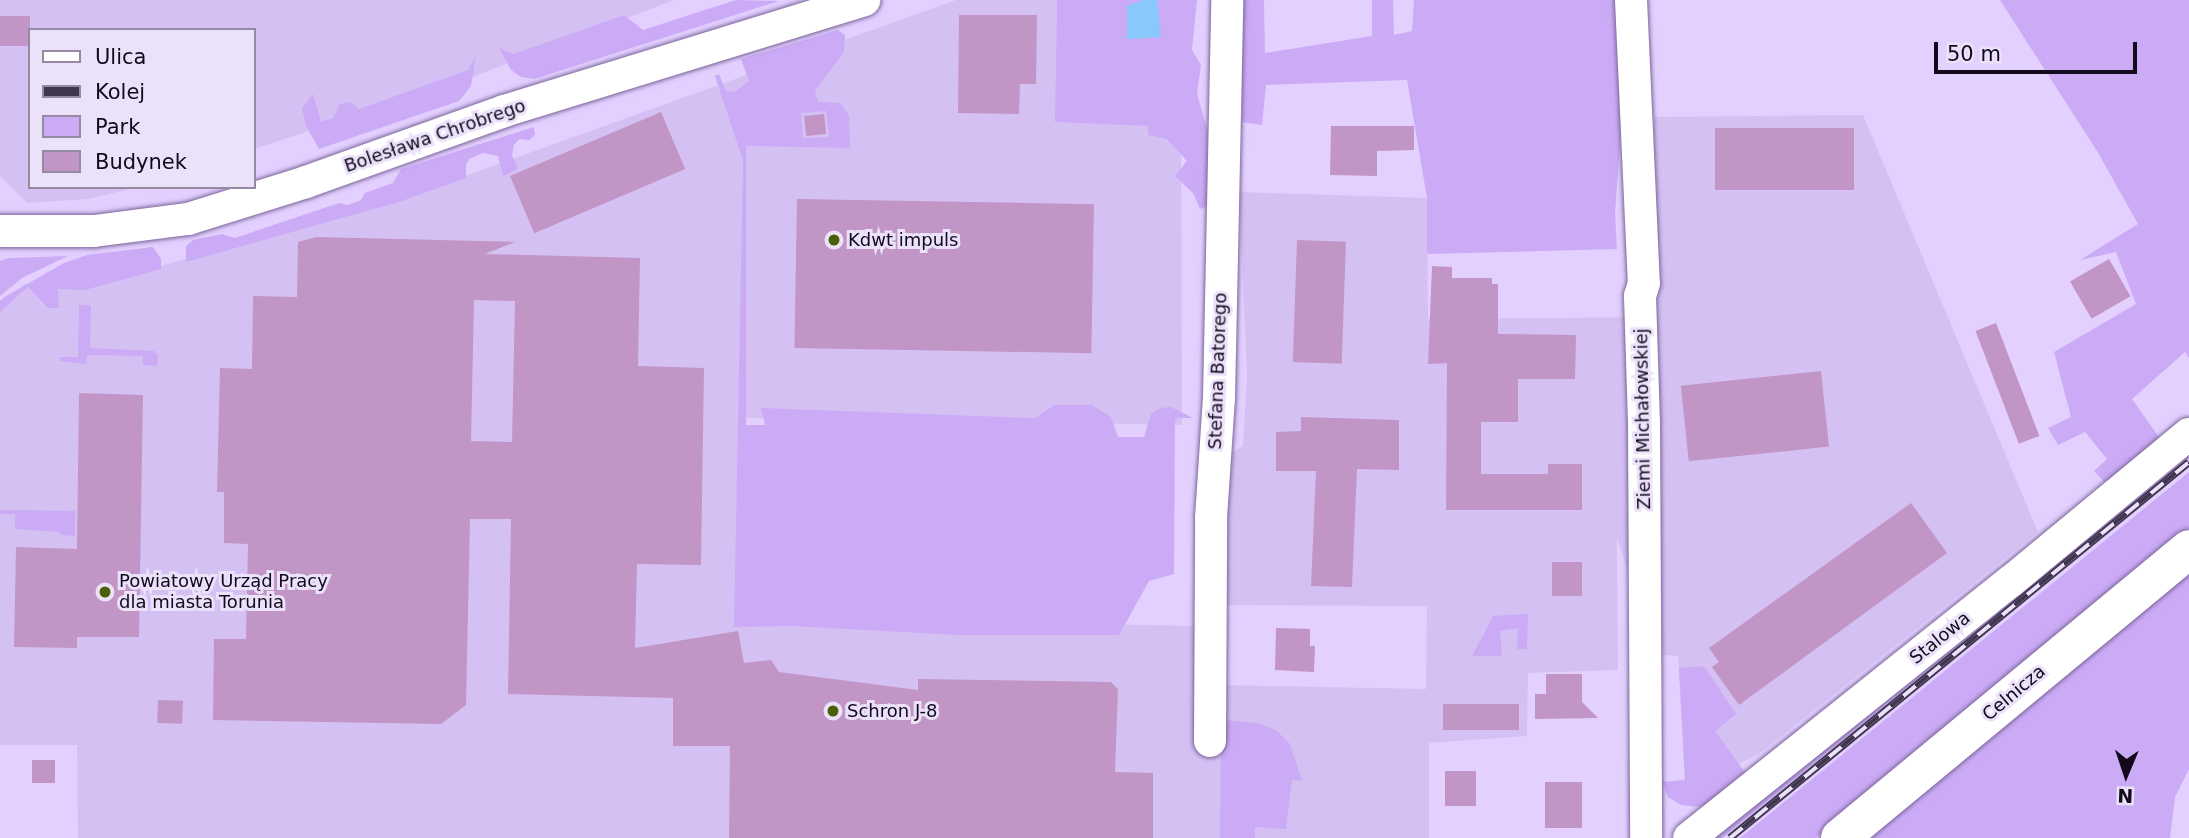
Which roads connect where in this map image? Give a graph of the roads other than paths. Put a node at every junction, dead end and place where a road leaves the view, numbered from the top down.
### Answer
1 (864, 0) edge
2 (1227, 0) edge
3 (1631, 0) edge
4 (0, 230) edge
5 (2189, 434) edge
6 (2189, 549) edge
7 (1210, 741) dead end
8 (1646, 838) edge
9 (1689, 838) edge
10 (1840, 838) edge

1 - 4 street, Bolesława Chrobrego
2 - 7 street, Stefana Batorego
3 - 8 street, Ziemi Michałowskiej
5 - 9 street, Stalowa
6 - 10 street, Celnicza

